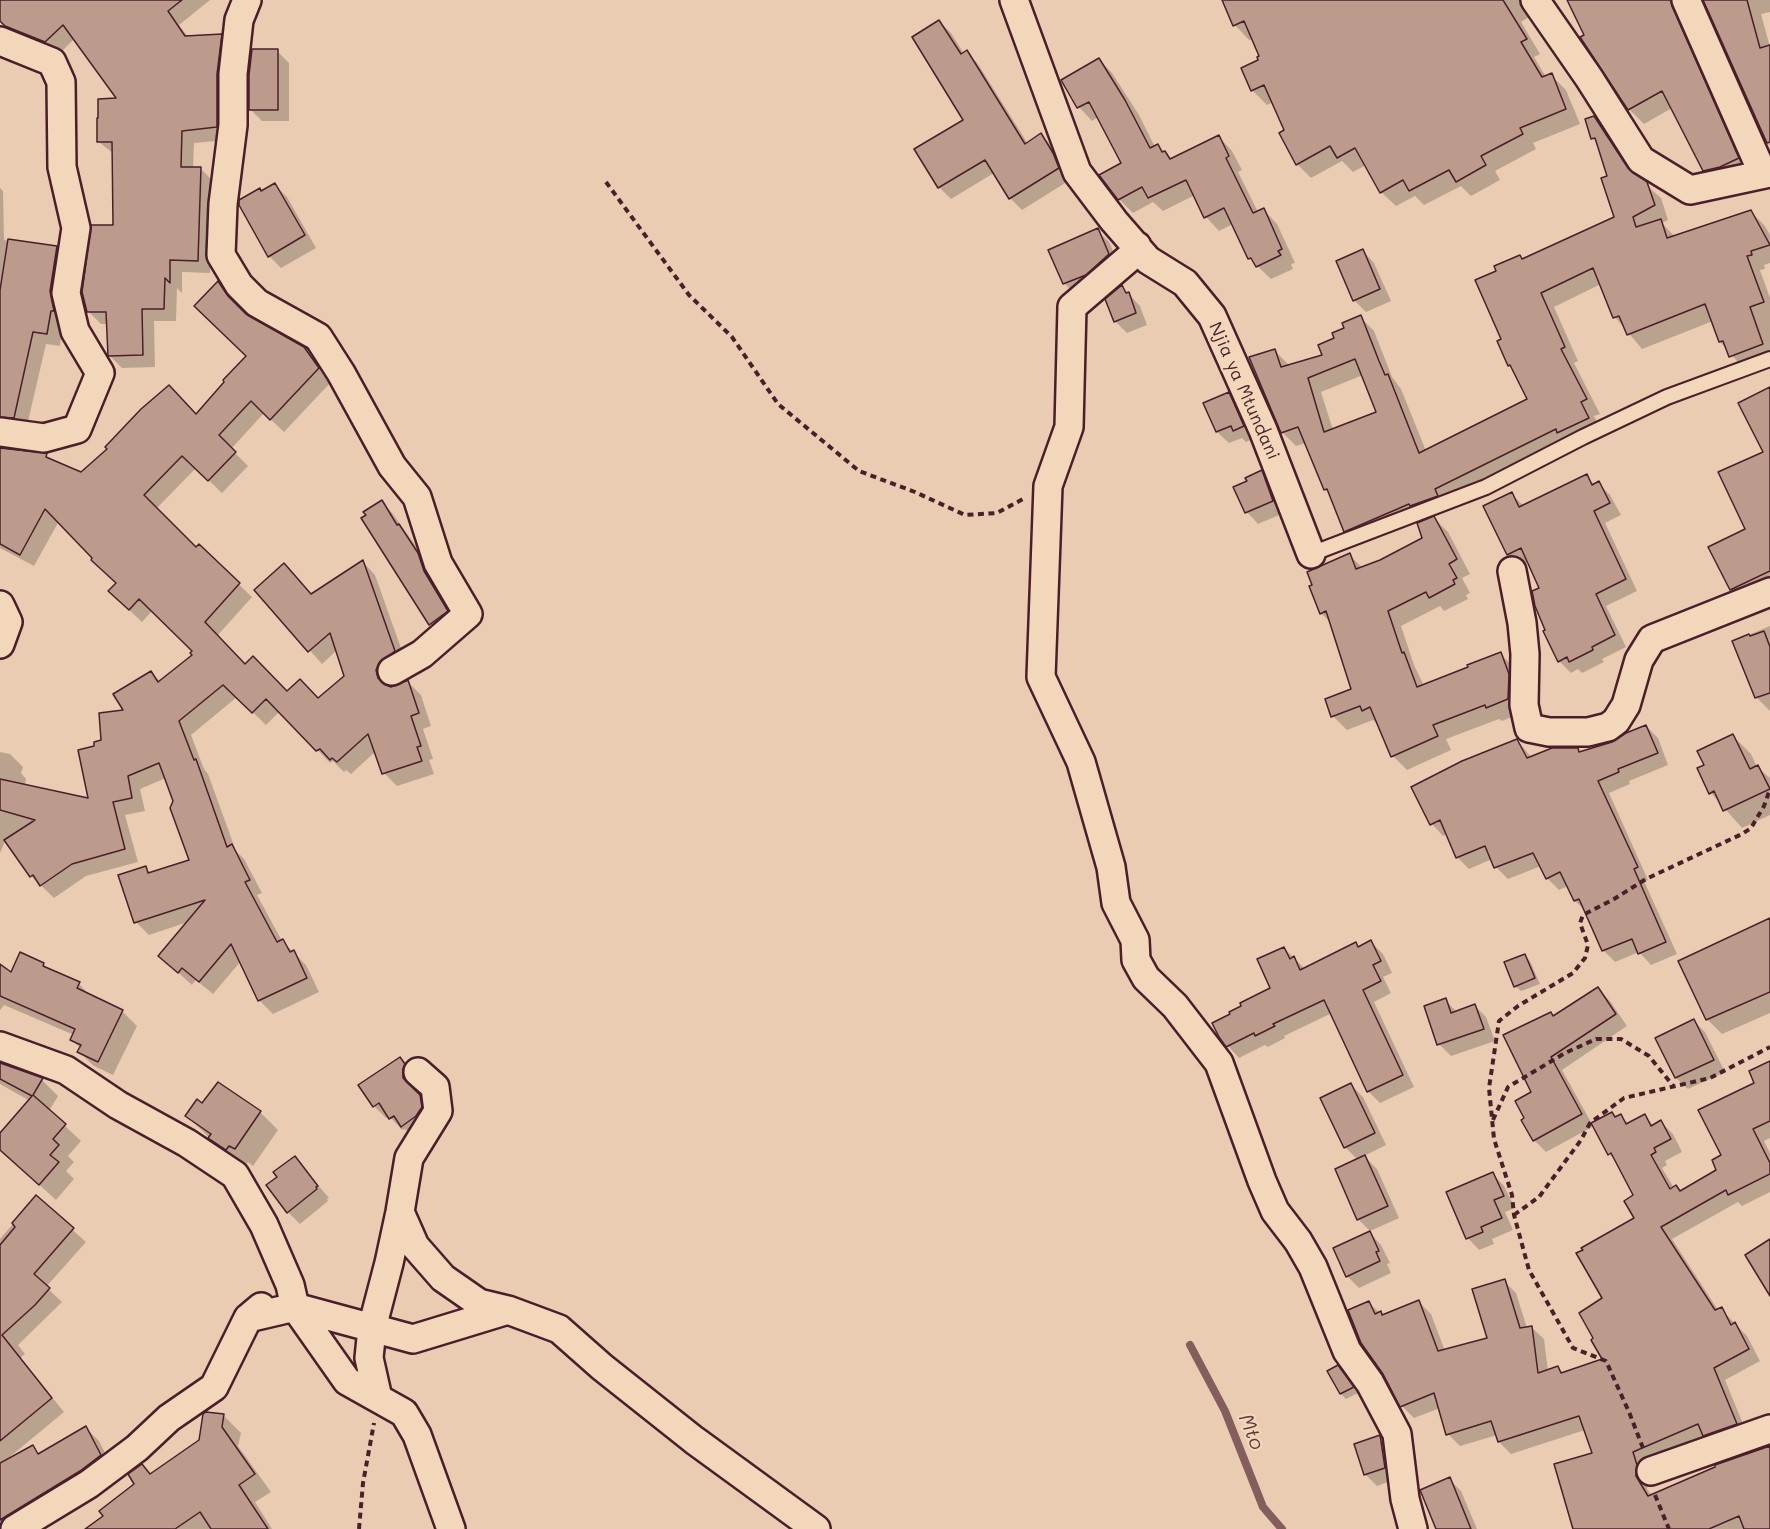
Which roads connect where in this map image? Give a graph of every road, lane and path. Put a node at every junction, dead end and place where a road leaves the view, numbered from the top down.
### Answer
1 (247, 0) edge
2 (1014, 0) edge
3 (1535, 0) edge
4 (1686, 0) edge
5 (0, 41) edge
6 (1767, 174) edge
7 (606, 182) dead end
8 (1137, 246) junction
9 (1770, 358) edge
10 (0, 432) edge
11 (1048, 486) junction
12 (1311, 554) joint
13 (1512, 570) dead end
14 (1770, 592) edge
15 (0, 605) edge
16 (0, 644) edge
17 (392, 671) dead end
18 (1770, 789) edge
19 (0, 1046) edge
20 (1770, 1047) edge
21 (418, 1072) dead end
22 (1674, 1086) junction
23 (1492, 1121) junction
24 (400, 1212) junction
25 (1514, 1215) junction
26 (292, 1296) junction
27 (508, 1310) junction
28 (372, 1328) junction
29 (378, 1398) junction
30 (1770, 1428) edge
31 (1651, 1471) junction
32 (26, 1526) edge
33 (359, 1529) edge
34 (451, 1529) edge
35 (816, 1529) edge
36 (1413, 1529) edge
37 (1669, 1529) edge

1 - 17 street
2 - 8 street, Njia ya Mtundani
3 - 6 street
4 - 6 street
5 - 10 street
7 - 11 path
8 - 11 street
8 - 12 street, Njia ya Mtundani
9 - 12 lane
11 - 36 street
13 - 14 street
15 - 16 street
18 - 23 path
19 - 26 street
20 - 22 path
21 - 24 street
22 - 23 path
22 - 25 path
23 - 25 path
24 - 27 street
24 - 28 street
25 - 31 path
26 - 28 street
26 - 29 street
26 - 32 street
27 - 28 street
27 - 35 street
28 - 29 street
29 - 33 path
29 - 34 street
30 - 31 street
31 - 37 path

